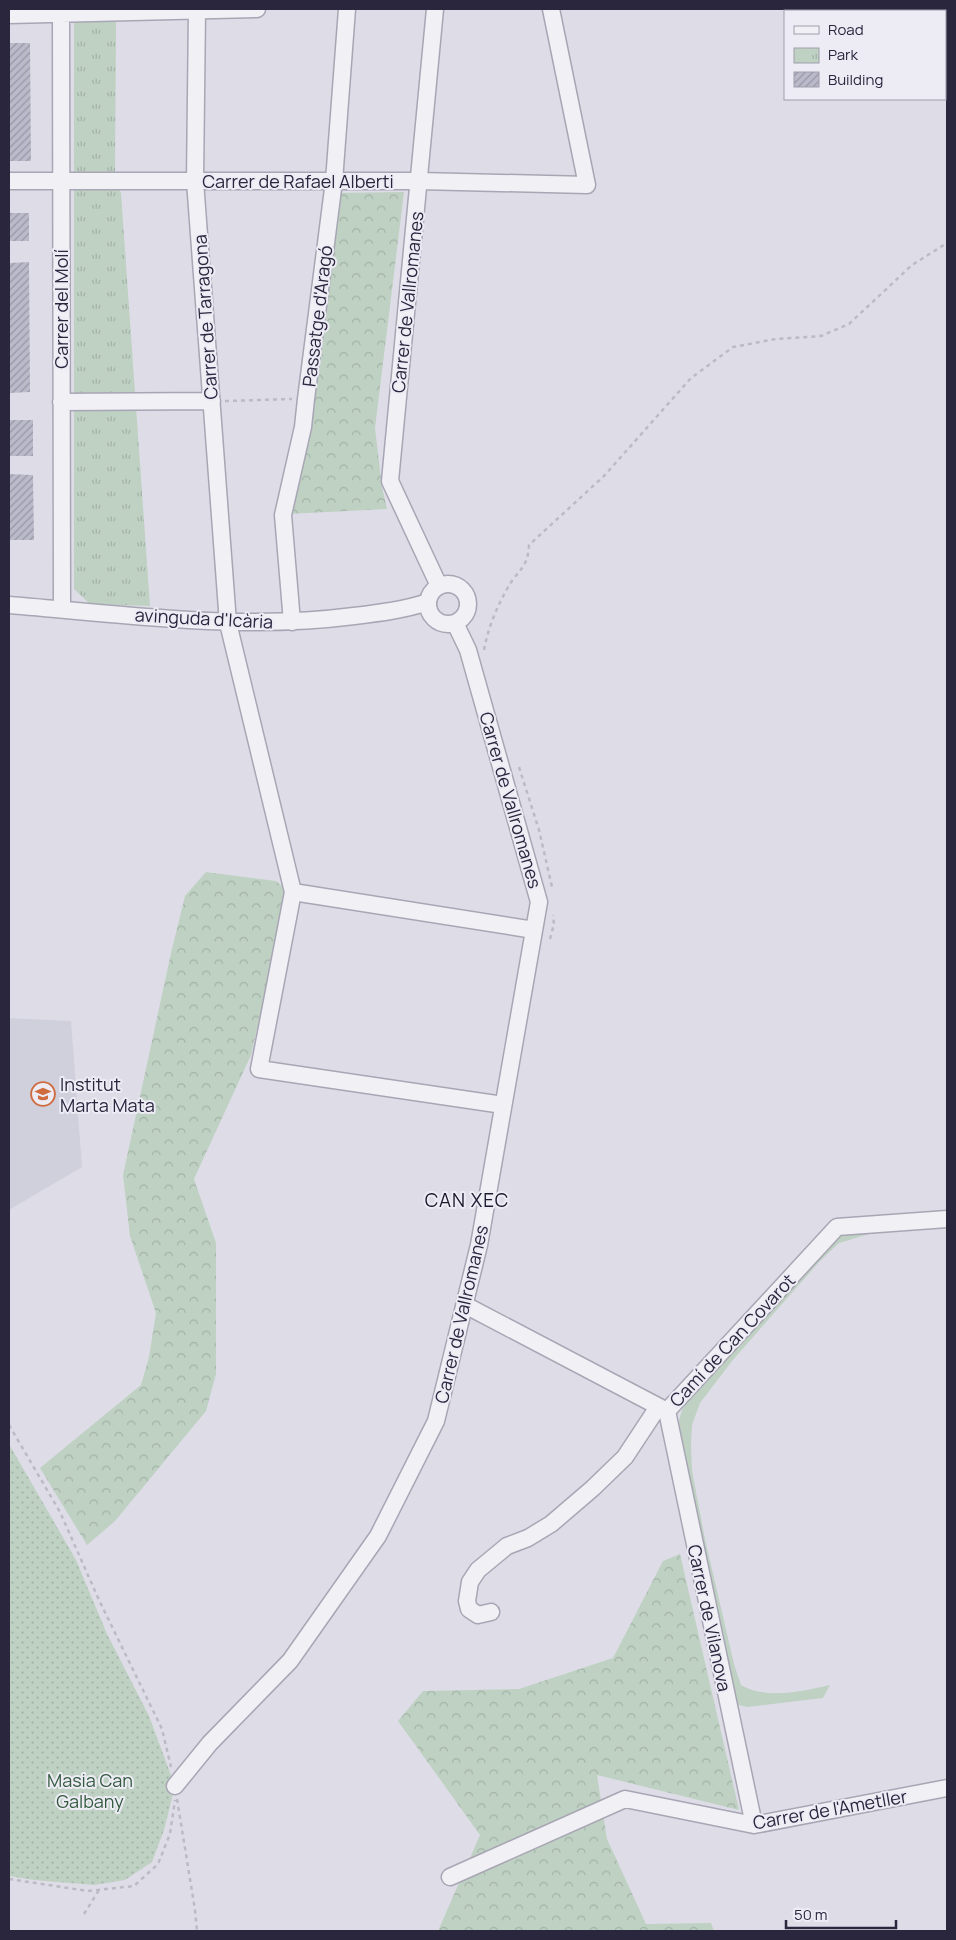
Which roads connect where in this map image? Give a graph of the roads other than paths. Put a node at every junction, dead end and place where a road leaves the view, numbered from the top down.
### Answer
1 (257, 9) edge
2 (347, 9) edge
3 (435, 9) edge
4 (551, 9) edge
5 (126, 10) edge
6 (197, 10) junction
7 (60, 12) edge
8 (9, 15) edge
9 (9, 181) edge
10 (60, 181) junction
11 (195, 181) junction
12 (334, 181) junction
13 (419, 181) junction
14 (212, 401) junction
15 (62, 402) junction
16 (439, 586) junction
17 (428, 602) junction
18 (9, 605) edge
19 (62, 609) junction
20 (292, 622) junction
21 (228, 623) junction
22 (455, 623) junction
23 (293, 892) junction
24 (534, 930) junction
25 (503, 1105) junction
26 (947, 1219) edge
27 (465, 1305) junction
28 (663, 1409) junction
29 (491, 1612) dead end
30 (175, 1786) road end
31 (947, 1788) edge
32 (754, 1825) junction
33 (450, 1877) dead end

1 - 6 street
2 - 12 street, Passatge d'Aragó
3 - 13 street, Carrer de Vallromanes
4 - 13 street, Carrer de Rafael Alberti
5 - 6 street
5 - 7 street
6 - 11 street, Carrer de Tarragona
7 - 8 street
7 - 10 street, Carrer del Molí
9 - 10 street, Carrer de Rafael Alberti
10 - 11 street, Carrer de Rafael Alberti
10 - 15 street, Carrer del Molí
11 - 12 street, Carrer de Rafael Alberti
11 - 14 street, Carrer de Tarragona
12 - 13 street, Carrer de Rafael Alberti
12 - 20 street, Passatge d'Aragó
13 - 16 street, Carrer de Vallromanes
14 - 15 street
14 - 21 street, Carrer de Tarragona
15 - 19 street, Carrer del Molí
16 - 17 street
16 - 22 street
17 - 20 street, avinguda d'Icària
17 - 22 street
18 - 19 street, avinguda d'Icària
19 - 21 street, avinguda d'Icària
20 - 21 street, avinguda d'Icària
21 - 23 street, Carrer de Tarragona
22 - 24 street, Carrer de Vallromanes
23 - 24 street
23 - 25 street
24 - 25 street, Carrer de Vallromanes
25 - 27 street, Carrer de Vallromanes
26 - 28 street, Camí de Can Covarot
27 - 28 street, Camí de Can Covarot
27 - 30 street, Carrer de Vallromanes
28 - 29 street
28 - 32 street, Carrer de Vilanova
31 - 32 street, Carrer de l'Ametller
32 - 33 street, Carrer de l'Ametller

